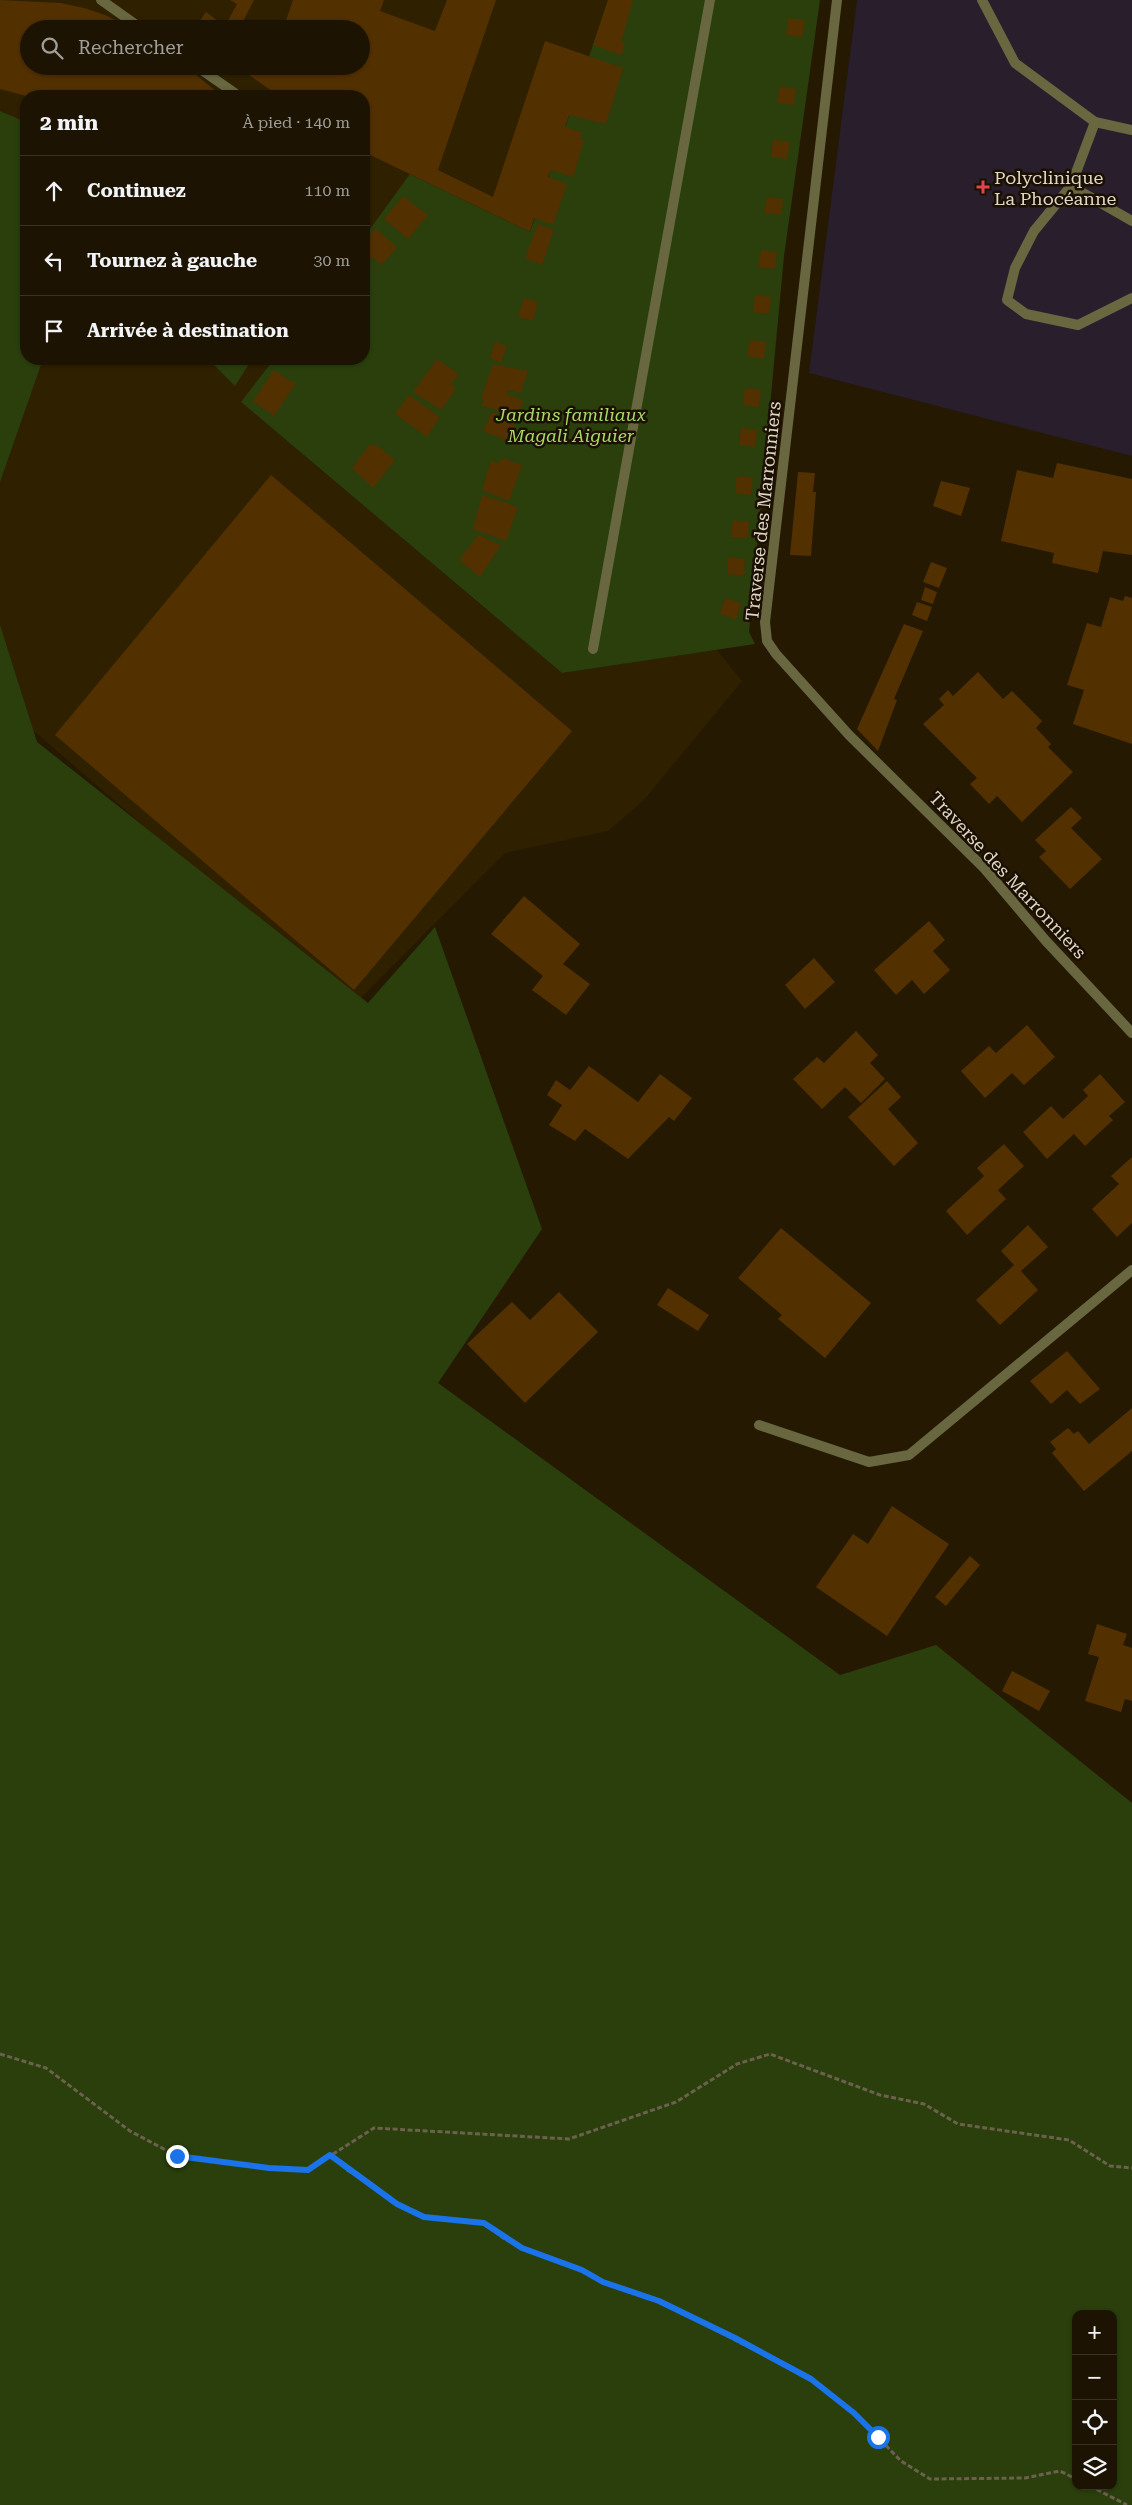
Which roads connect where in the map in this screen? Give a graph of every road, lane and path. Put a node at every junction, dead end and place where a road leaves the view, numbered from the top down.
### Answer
1 (101, 0) edge
2 (710, 0) edge
3 (837, 0) edge
4 (982, 0) edge
5 (129, 20) edge
6 (209, 75) edge
7 (230, 90) edge
8 (1095, 122) junction
9 (1132, 130) edge
10 (1071, 186) junction
11 (1132, 221) edge
12 (1132, 298) edge
13 (594, 649) dead end
14 (1132, 1033) edge
15 (1132, 1270) edge
16 (759, 1425) dead end
17 (0, 2054) edge
18 (330, 2155) junction
19 (1132, 2168) edge
20 (1072, 2477) edge
21 (1098, 2490) edge
22 (1127, 2505) edge

1 - 5 street
2 - 13 street
3 - 14 street, Traverse des Marronniers
4 - 8 street
6 - 7 street
8 - 9 street
8 - 10 street
10 - 11 street
10 - 12 street
15 - 16 street
17 - 18 path
18 - 19 path
18 - 20 path
21 - 22 path

